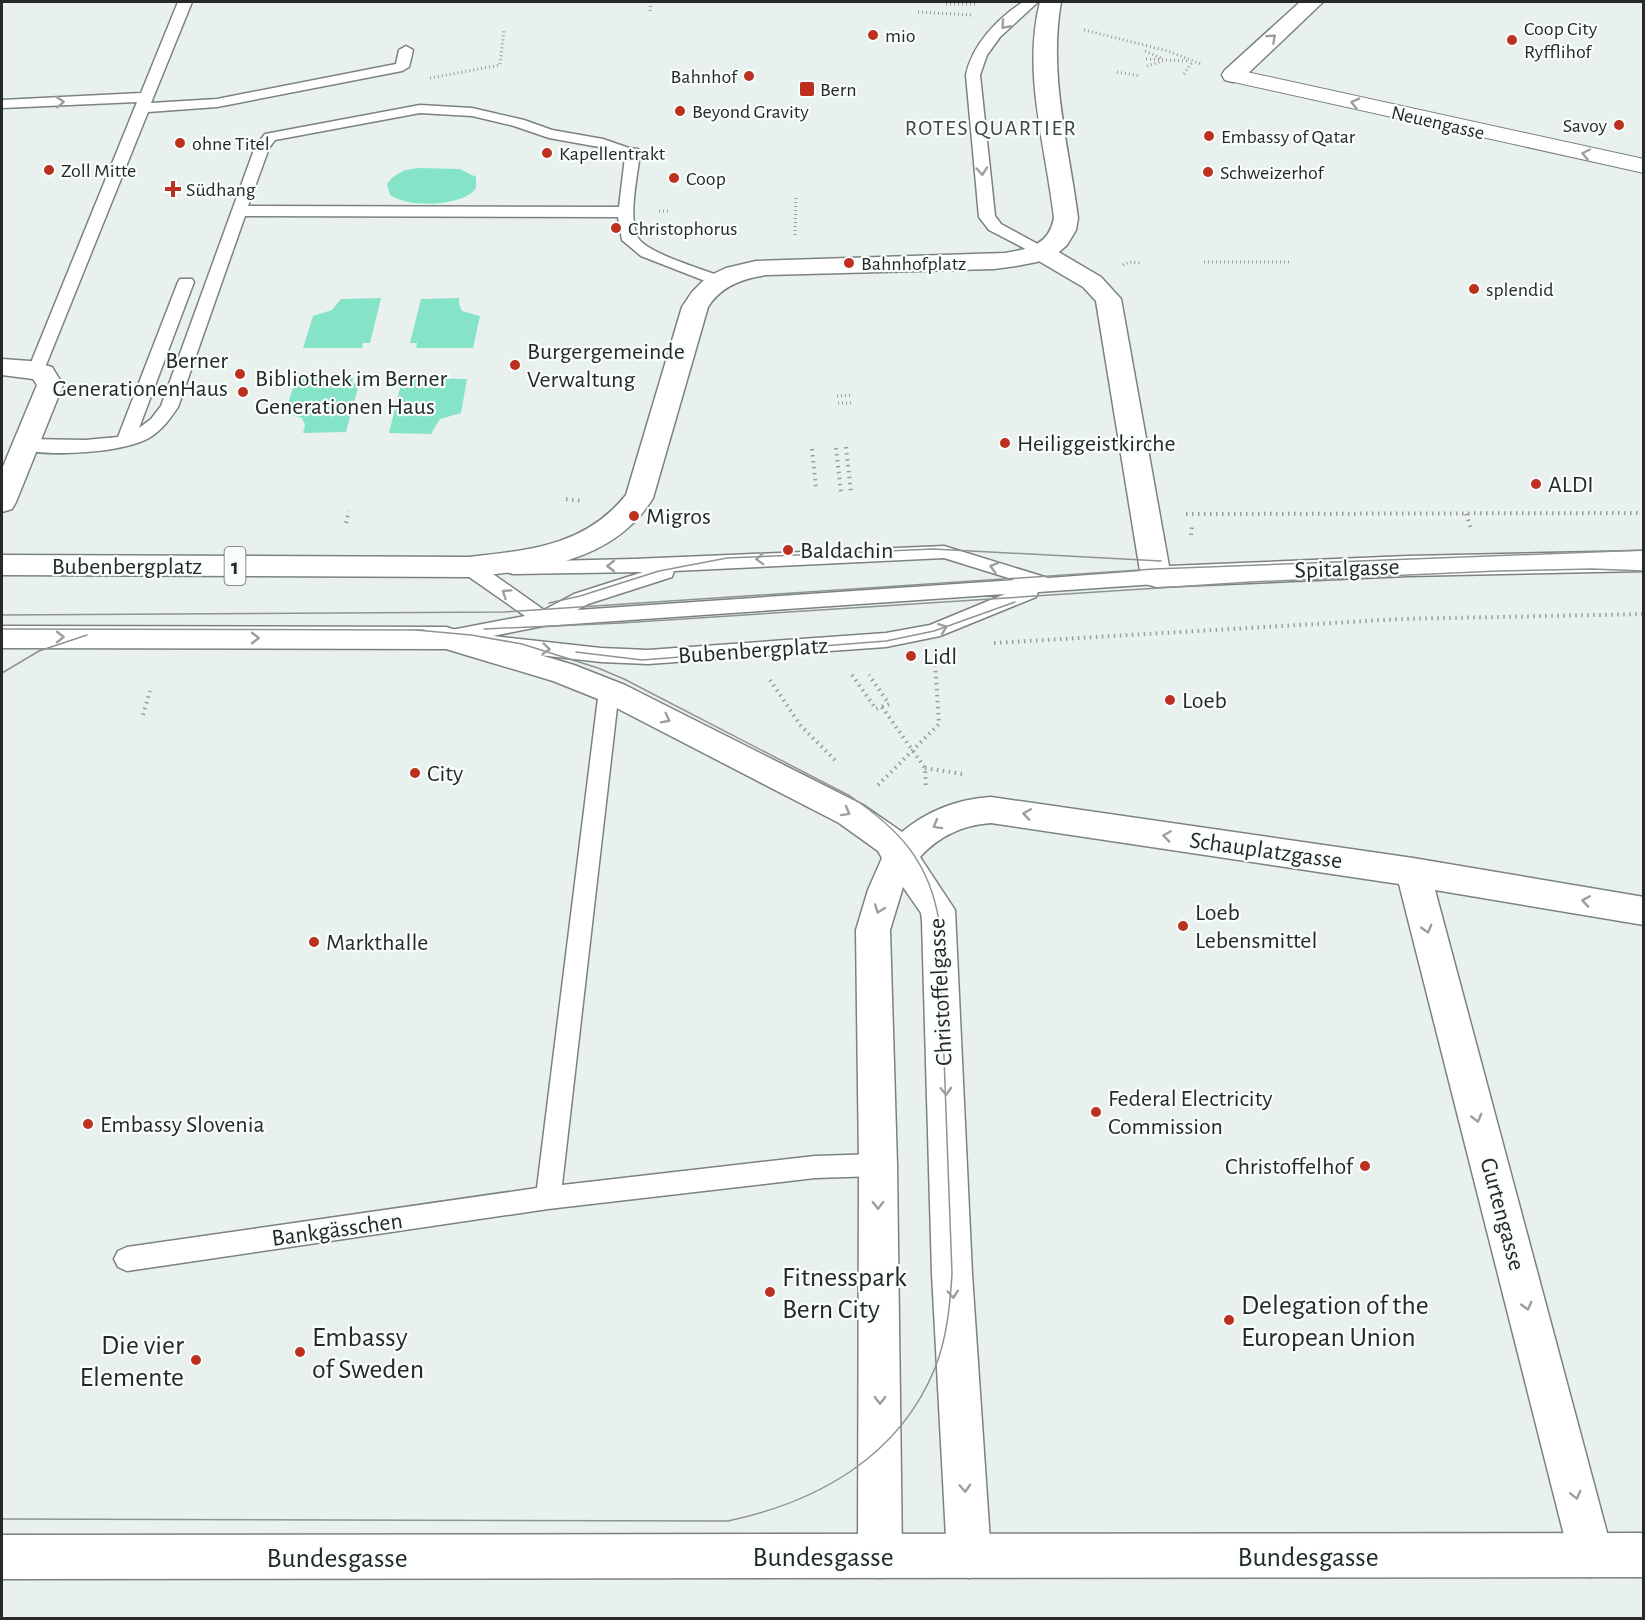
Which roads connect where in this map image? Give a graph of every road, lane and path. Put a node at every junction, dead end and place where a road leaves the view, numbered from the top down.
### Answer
1 (186, 2) edge
2 (651, 2) edge
3 (1031, 2) edge
4 (1312, 2) edge
5 (946, 4) dead end
6 (979, 4) dead end
7 (650, 11) dead end
8 (918, 12) dead end
9 (1048, 12) edge
10 (978, 17) dead end
11 (504, 30) dead end
12 (1084, 30) dead end
13 (406, 50) dead end
14 (1145, 51) dead end
15 (376, 56) dead end
16 (1146, 59) dead end
17 (1167, 60) junction
18 (1192, 61) junction
19 (1210, 62) dead end
20 (344, 63) dead end
21 (1147, 66) dead end
22 (313, 69) dead end
23 (1117, 72) dead end
24 (372, 73) junction
25 (1184, 74) dead end
26 (283, 75) dead end
27 (1233, 75) junction
28 (1140, 76) dead end
29 (426, 79) dead end
30 (340, 80) junction
31 (252, 82) dead end
32 (308, 86) junction
33 (222, 88) dead end
34 (278, 92) junction
35 (247, 97) junction
36 (146, 102) junction
37 (217, 103) junction
38 (2, 104) edge
39 (211, 142) dead end
40 (240, 142) dead end
41 (1644, 166) edge
42 (796, 196) dead end
43 (239, 210) junction
44 (626, 212) junction
45 (795, 239) dead end
46 (1041, 252) junction
47 (1130, 262) dead end
48 (1204, 262) dead end
49 (1291, 262) dead end
50 (1140, 263) dead end
51 (718, 281) junction
52 (186, 282) dead end
53 (2, 367) edge
54 (36, 370) junction
55 (852, 395) dead end
56 (837, 396) dead end
57 (838, 403) dead end
58 (853, 403) dead end
59 (125, 441) junction
60 (26, 445) junction
61 (846, 447) dead end
62 (836, 448) dead end
63 (812, 449) dead end
64 (816, 488) dead end
65 (841, 492) dead end
66 (851, 492) dead end
67 (566, 499) dead end
68 (586, 501) dead end
69 (2, 502) edge
70 (349, 511) dead end
71 (1644, 513) edge
72 (1185, 514) dead end
73 (1466, 514) junction
74 (1468, 522) dead end
75 (346, 523) dead end
76 (732, 560) junction
77 (1644, 561) edge
78 (2, 565) edge
79 (469, 567) junction
80 (1156, 577) junction
81 (1050, 584) junction
82 (1644, 614) edge
83 (543, 619) junction
84 (2, 637) edge
85 (446, 638) junction
86 (989, 644) dead end
87 (935, 659) dead end
88 (847, 667) dead end
89 (866, 670) dead end
90 (770, 679) dead end
91 (609, 690) junction
92 (150, 691) dead end
93 (882, 706) junction
94 (143, 715) dead end
95 (801, 726) dead end
96 (913, 750) junction
97 (925, 768) junction
98 (957, 773) dead end
99 (876, 787) dead end
100 (926, 796) dead end
101 (901, 855) junction
102 (1413, 872) junction
103 (1644, 911) edge
104 (878, 1165) junction
105 (548, 1198) junction
106 (127, 1259) dead end
107 (1591, 1555) junction
108 (1644, 1555) edge
109 (880, 1556) junction
110 (969, 1556) junction
111 (2, 1557) edge

1 - 36 lane
2 - 7 path
3 -> 46 lane
27 -> 4 street
5 - 6 path
8 - 10 path
9 - 46 street, 1
11 - 29 path
12 - 18 path
13 - 24 lane
14 - 17 path
15 - 24 lane
16 - 17 path
17 - 18 path
17 - 21 path
18 - 19 path
18 - 25 path
18 - 27 path
20 - 30 lane
22 - 32 lane
23 - 28 path
24 - 30 lane
26 - 34 lane
41 -> 27 street, Neuengasse
30 - 32 lane
31 - 35 lane
32 - 34 lane
33 - 37 lane
34 - 35 lane
35 - 37 lane
36 - 37 lane
38 -> 36 lane
36 - 54 lane
39 - 40 path
42 - 45 path
43 - 44 lane
43 - 44 lane
43 - 59 lane
44 - 51 lane
46 - 51 street, 1
46 - 80 street
47 - 50 path
48 - 49 path
51 - 79 street, Bubenbergplatz / 1
52 - 59 lane
53 - 54 street
54 - 60 street
55 - 56 path
57 - 58 path
59 - 60 lane
60 - 69 street
61 - 66 path
62 - 65 path
63 - 64 path
67 - 68 path
70 - 75 path
71 - 73 path
72 - 73 path
73 - 74 path
76 -> 79 lane, Bubenbergplatz
81 -> 76 lane, Bubenbergplatz
76 - 83 lane, Bubenbergplatz
77 - 80 street, Spitalgasse
78 - 79 street, Bubenbergplatz / 1
83 -> 79 lane
80 - 81 lane, Spitalgasse
81 - 83 lane, Bubenbergplatz
85 -> 81 lane, Bubenbergplatz
82 - 86 path
83 - 85 lane, Bubenbergplatz
84 -> 85 street, Bubenbergplatz
85 - 91 street, Bubenbergplatz
87 - 96 path
88 - 93 path
89 - 93 path
90 - 95 path
91 -> 101 street, Bubenbergplatz
91 - 105 lane
92 - 94 path
93 - 96 path
96 - 97 path
96 - 99 path
97 - 98 path
97 - 100 path
102 -> 101 street, Schauplatzgasse
101 -> 104 street
101 -> 110 street, Christoffelgasse
103 -> 102 street, Schauplatzgasse
102 -> 107 street, Gurtengasse
104 - 105 lane, Bankgässchen
104 -> 109 street
105 - 106 lane, Bankgässchen
107 - 108 street, Bundesgasse
107 - 110 street, Bundesgasse
109 - 110 street, Bundesgasse
109 - 111 street, Bundesgasse

